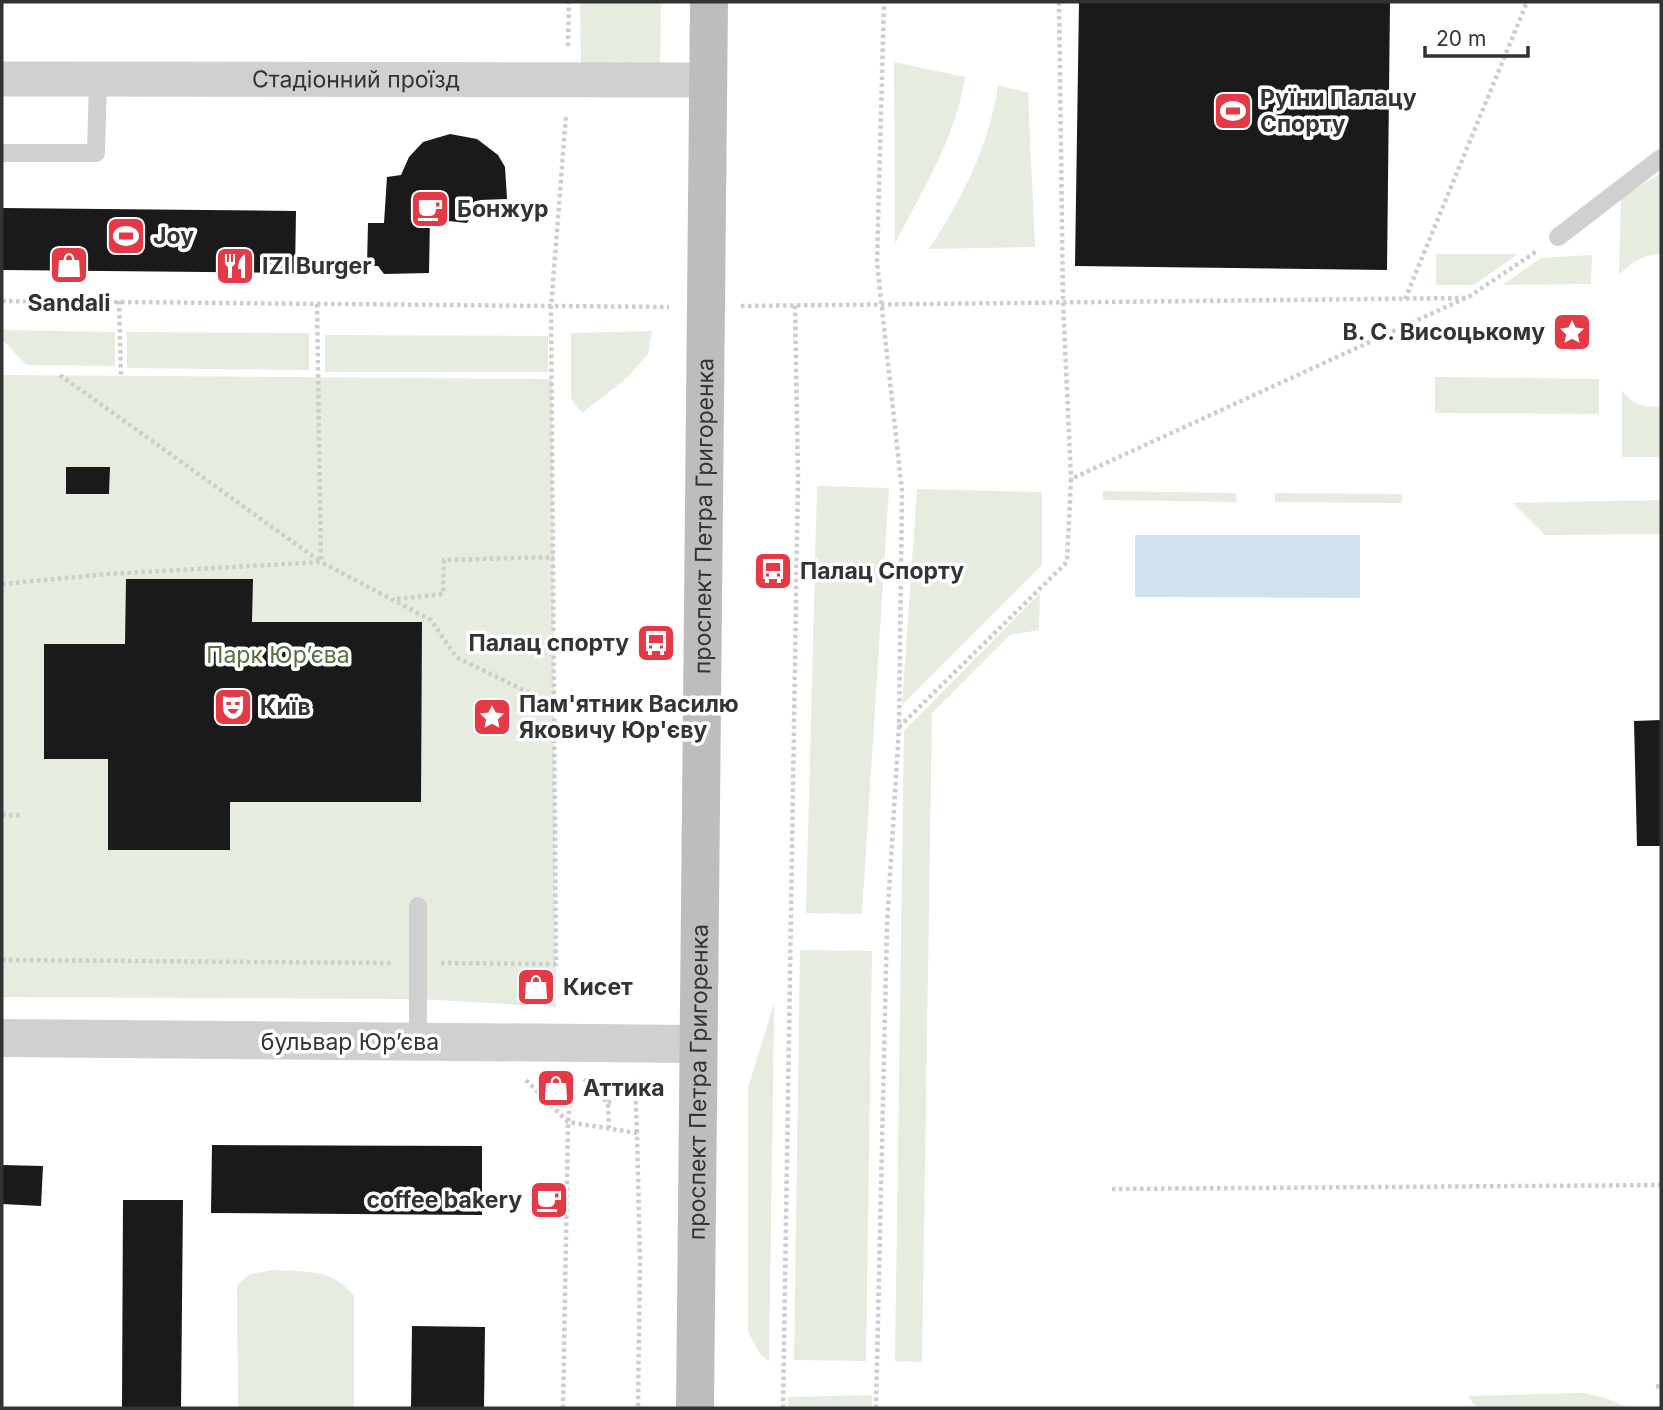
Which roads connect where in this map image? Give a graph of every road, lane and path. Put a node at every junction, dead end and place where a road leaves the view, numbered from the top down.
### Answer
1 (569, 2) edge
2 (709, 2) edge
3 (884, 2) edge
4 (1059, 2) edge
5 (1527, 2) edge
6 (2, 79) edge
7 (98, 80) junction
8 (568, 80) junction
9 (708, 80) junction
10 (2, 153) edge
11 (1661, 158) edge
12 (1558, 237) joint
13 (1466, 298) junction
14 (1405, 299) junction
15 (2, 301) edge
16 (119, 301) junction
17 (1063, 302) junction
18 (317, 304) junction
19 (881, 304) junction
20 (795, 306) junction
21 (706, 307) junction
22 (551, 308) junction
23 (60, 375) dead end
24 (121, 376) dead end
25 (1070, 480) junction
26 (554, 557) junction
27 (321, 562) junction
28 (2, 584) edge
29 (396, 599) junction
30 (556, 706) junction
31 (898, 727) junction
32 (2, 815) edge
33 (22, 815) dead end
34 (418, 906) dead end
35 (2, 960) edge
36 (419, 963) junction
37 (2, 1038) edge
38 (418, 1043) junction
39 (698, 1044) junction
40 (632, 1073) dead end
41 (524, 1079) dead end
42 (636, 1081) junction
43 (608, 1103) junction
44 (568, 1122) junction
45 (609, 1128) junction
46 (638, 1133) junction
47 (1661, 1185) edge
48 (1112, 1189) dead end
49 (563, 1408) edge
50 (638, 1408) edge
51 (695, 1408) edge
52 (783, 1408) edge
53 (876, 1408) edge

1 - 8 path
2 - 9 main road, проспект Петра Григоренка
3 - 19 path
4 - 17 path
5 - 14 path
6 - 7 street, Стадіонний проїзд
7 - 8 street, Стадіонний проїзд
7 - 10 lane
8 - 9 street, Стадіонний проїзд
8 - 22 path
9 - 21 main road, проспект Петра Григоренка
11 - 12 lane
12 - 13 path
13 - 14 path
13 - 25 path
14 - 17 path
15 - 16 path
16 - 18 path
16 - 24 path
17 - 19 path
17 - 25 path
18 - 22 path
18 - 27 path
19 - 20 path
19 - 31 path
20 - 21 path
20 - 52 path
21 - 22 path
21 - 39 main road, проспект Петра Григоренка
22 - 26 path
23 - 27 path
25 - 31 path
26 - 29 path
26 - 30 path
27 - 28 path
27 - 29 path
29 - 30 path
30 - 36 path
31 - 53 path
32 - 33 path
34 - 36 lane
35 - 36 path
36 - 38 lane
37 - 38 street, бульвар Юрʼєва
38 - 39 street, бульвар Юрʼєва
39 - 51 main road, проспект Петра Григоренка
40 - 42 path
41 - 44 path
42 - 43 path
42 - 46 path
43 - 44 path
43 - 45 path
44 - 45 path
44 - 49 path
45 - 46 path
46 - 50 path
47 - 48 path

